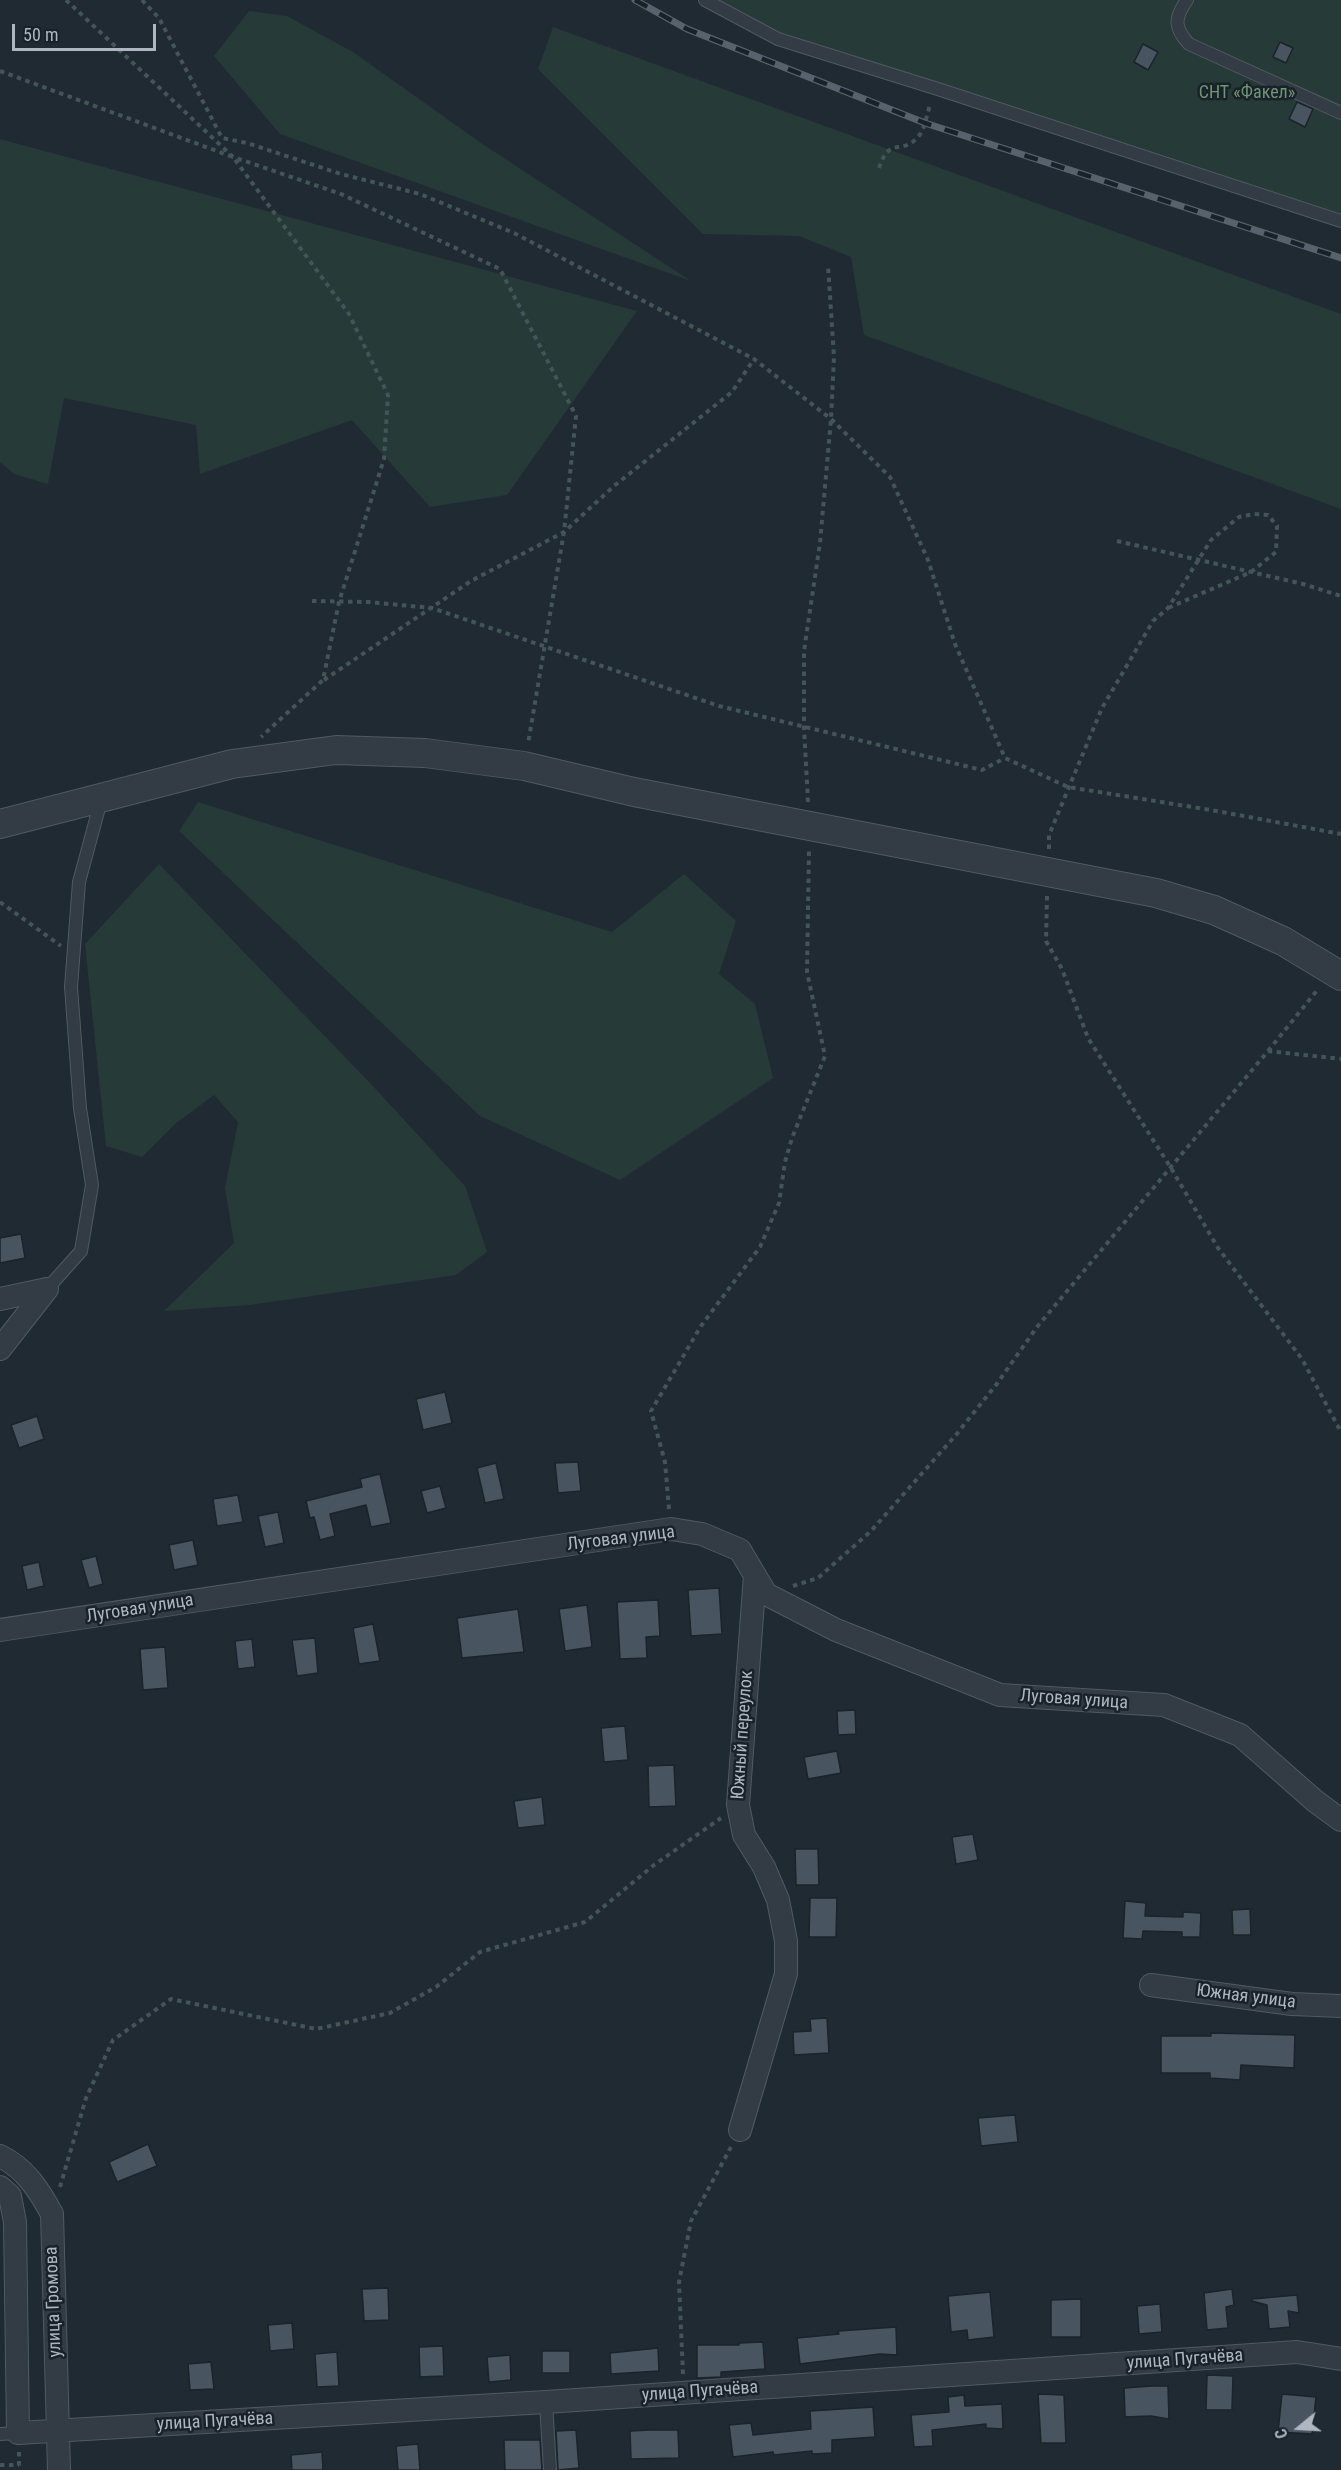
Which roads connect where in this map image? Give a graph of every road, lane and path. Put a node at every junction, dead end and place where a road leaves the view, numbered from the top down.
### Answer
1 (66, 0) edge
2 (142, 0) edge
3 (705, 0) edge
4 (716, 0) edge
5 (1187, 0) edge
6 (729, 14) junction
7 (0, 71) edge
8 (941, 90) junction
9 (1341, 113) edge
10 (233, 157) junction
11 (879, 168) dead end
12 (1341, 221) edge
13 (828, 265) dead end
14 (754, 359) junction
15 (831, 420) junction
16 (564, 532) junction
17 (1117, 541) dead end
18 (1200, 560) junction
19 (1251, 572) junction
20 (1341, 596) edge
21 (312, 602) dead end
22 (339, 602) junction
23 (432, 608) junction
24 (1168, 608) junction
25 (547, 645) junction
26 (323, 680) junction
27 (804, 727) junction
28 (1005, 758) junction
29 (232, 764) junction
30 (524, 766) junction
31 (1068, 787) junction
32 (94, 799) junction
33 (0, 824) edge
34 (809, 825) junction
35 (1341, 834) edge
36 (1049, 871) junction
37 (0, 902) edge
38 (74, 956) junction
39 (1337, 974) edge
40 (1268, 1051) junction
41 (1341, 1059) edge
42 (1171, 1168) junction
43 (47, 1289) junction
44 (0, 1299) edge
45 (0, 1349) edge
46 (1341, 1432) edge
47 (670, 1529) junction
48 (755, 1575) junction
49 (766, 1594) junction
50 (0, 1630) edge
51 (738, 1805) junction
52 (1341, 1820) edge
53 (1151, 1985) dead end
54 (1341, 2006) edge
55 (740, 2130) joint
56 (0, 2156) edge
57 (0, 2187) edge
58 (52, 2214) junction
59 (1341, 2359) edge
60 (684, 2393) junction
61 (546, 2402) junction
62 (58, 2432) junction
63 (9, 2434) edge
64 (0, 2465) edge
65 (19, 2465) dead end
66 (59, 2470) edge
67 (550, 2470) edge

1 - 10 path
2 - 14 path
3 - 6 lane
4 - 6 lane
5 - 9 lane
6 - 8 lane
7 - 10 path
8 - 11 path
8 - 12 lane
10 - 16 path
10 - 22 path
13 - 15 path
14 - 15 path
14 - 16 path
15 - 27 path
15 - 28 path
16 - 23 path
16 - 25 path
17 - 18 path
18 - 19 path
18 - 19 path
18 - 24 path
19 - 20 path
19 - 24 path
21 - 22 path
22 - 23 path
22 - 26 path
23 - 25 path
23 - 26 path
24 - 31 path
25 - 27 path
25 - 30 path
26 - 29 path
27 - 28 path
27 - 34 path
28 - 31 path
29 - 30 street
29 - 32 street
30 - 34 street
31 - 35 path
31 - 36 path
32 - 33 street
32 - 38 lane
34 - 36 street
34 - 47 path
36 - 39 street
36 - 42 path
37 - 38 path
38 - 43 lane
39 - 40 path
40 - 41 path
40 - 42 path
42 - 46 path
42 - 49 path
43 - 44 street
43 - 45 street
47 - 48 street, Луговая улица
47 - 50 street, Луговая улица
48 - 49 street, Луговая улица
48 - 51 street, Южный переулок
49 - 52 street, Луговая улица
51 - 55 street, Южный переулок
51 - 58 path
53 - 54 street, Южная улица
55 - 60 path
56 - 58 street, улица Громова
57 - 63 street
58 - 62 street, улица Громова
59 - 60 street, улица Пугачёва
60 - 61 street, улица Пугачёва
61 - 62 street, улица Пугачёва
61 - 67 lane
62 - 63 street, улица Пугачёва
62 - 66 street, улица Громова
64 - 65 path

